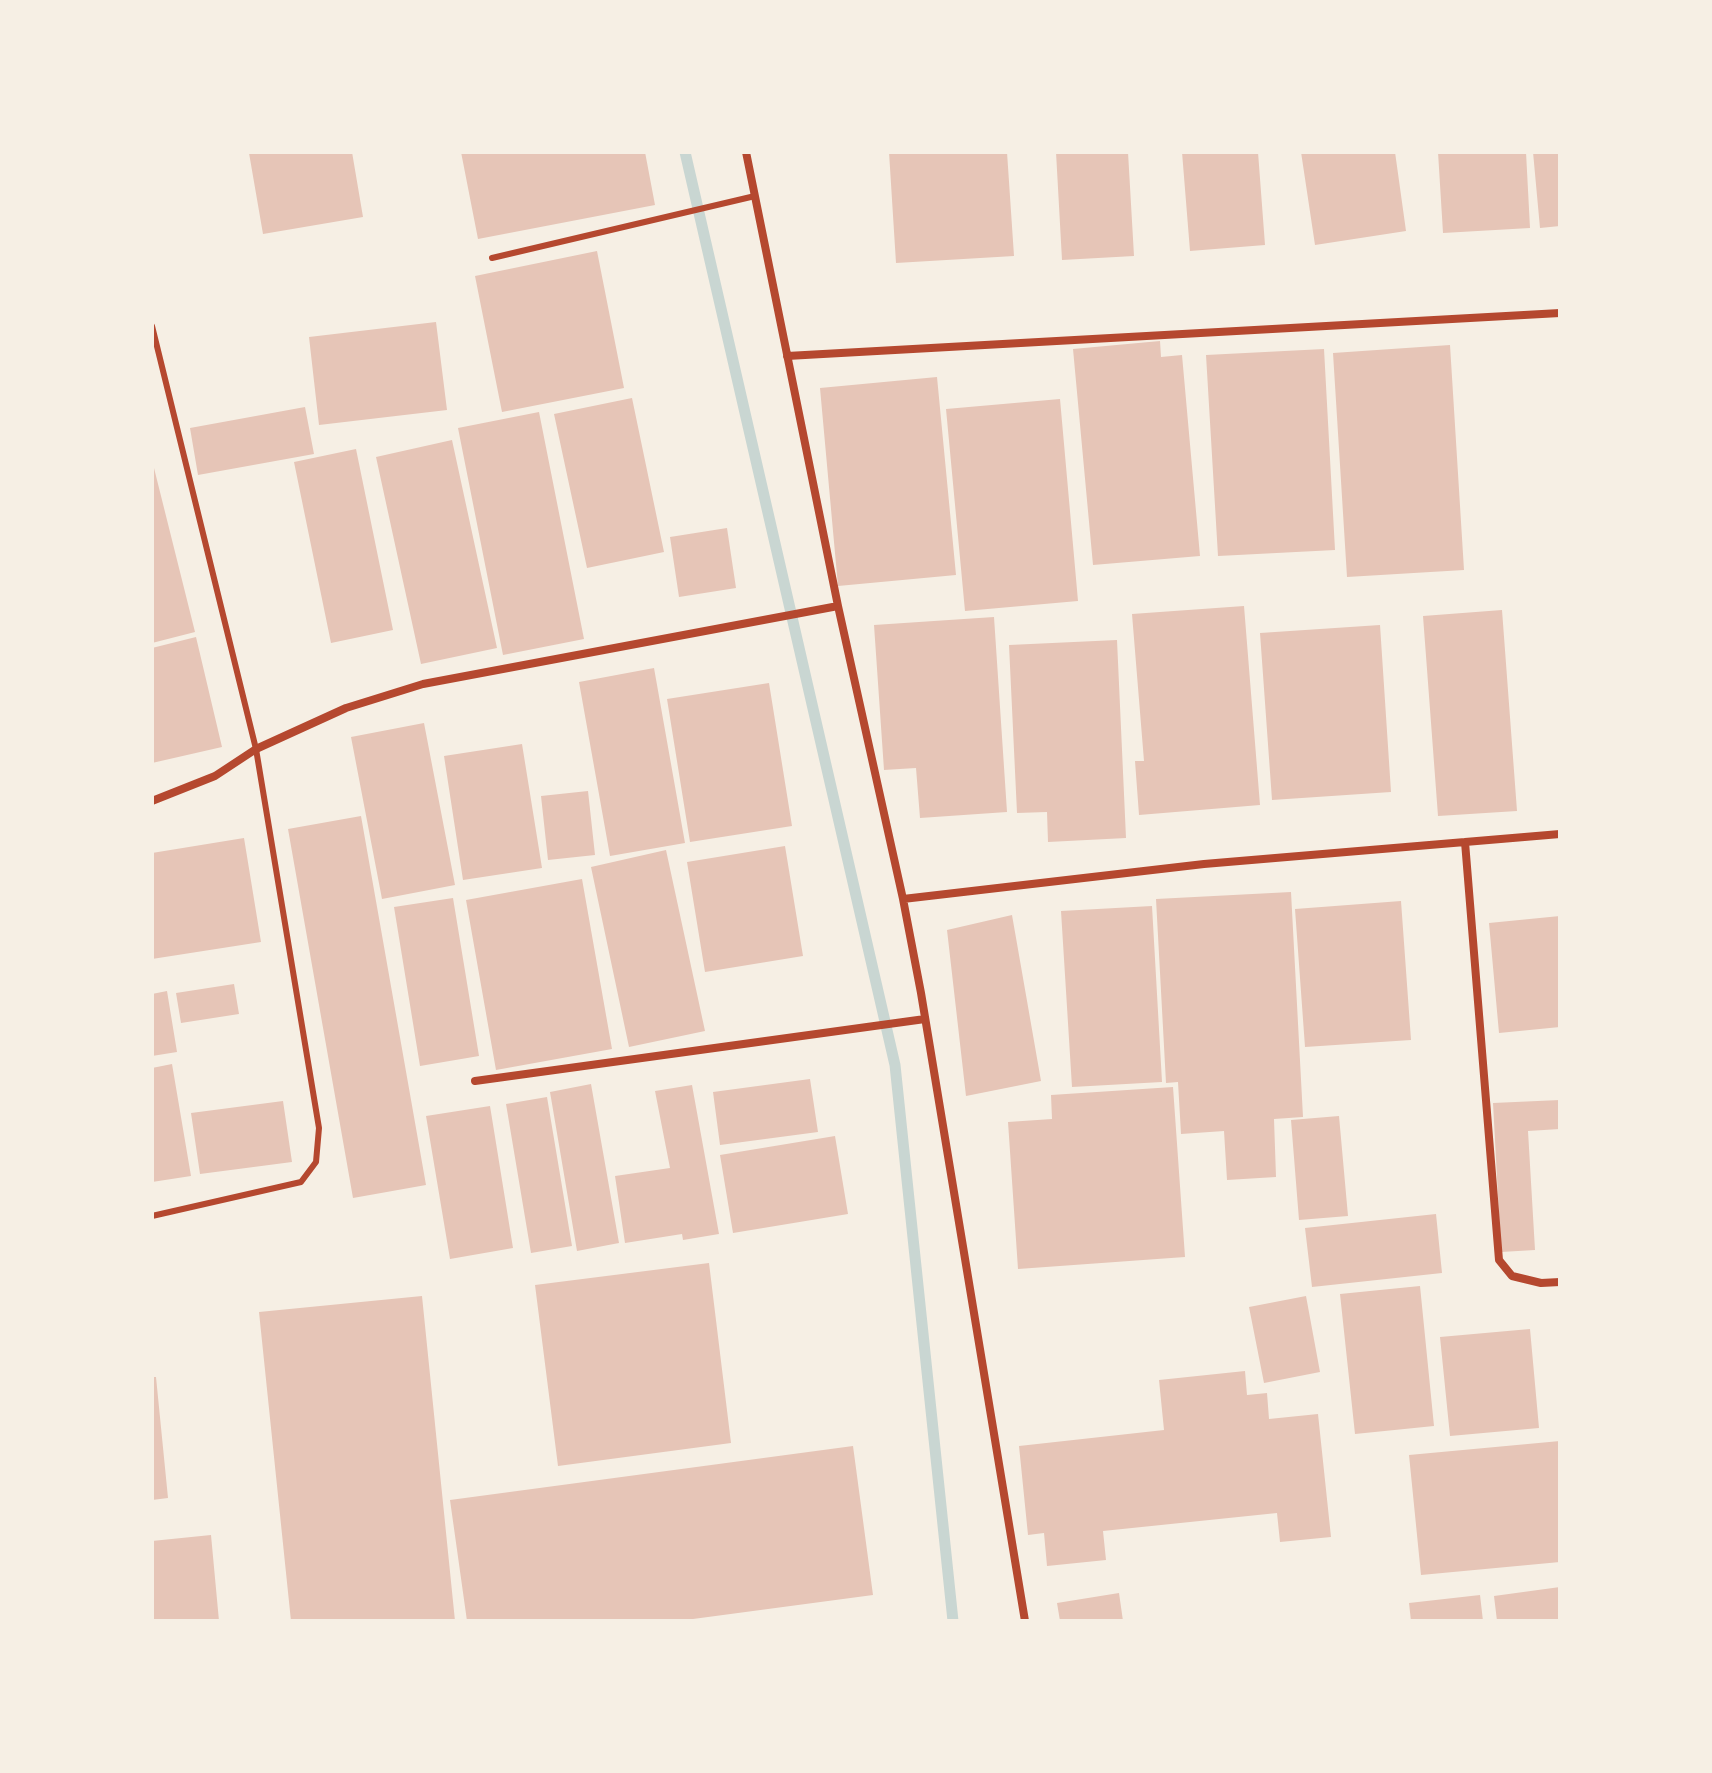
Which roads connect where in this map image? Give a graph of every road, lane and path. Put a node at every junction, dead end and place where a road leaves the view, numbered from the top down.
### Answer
1 (746, 152) edge
2 (755, 196) junction
3 (492, 258) dead end
4 (1560, 313) edge
5 (152, 326) edge
6 (787, 356) junction
7 (838, 606) junction
8 (256, 749) junction
9 (152, 801) edge
10 (1560, 834) edge
11 (1465, 842) junction
12 (903, 899) junction
13 (925, 1019) junction
14 (475, 1081) dead end
15 (152, 1216) edge
16 (1560, 1282) edge
17 (1025, 1621) edge

1 - 2 street
2 - 3 lane
2 - 6 street
4 - 6 street
5 - 8 lane
6 - 7 street
7 - 8 street
7 - 12 street
8 - 9 street
8 - 15 lane
10 - 11 street
11 - 12 street
11 - 16 street
12 - 13 street
13 - 14 street
13 - 17 street

